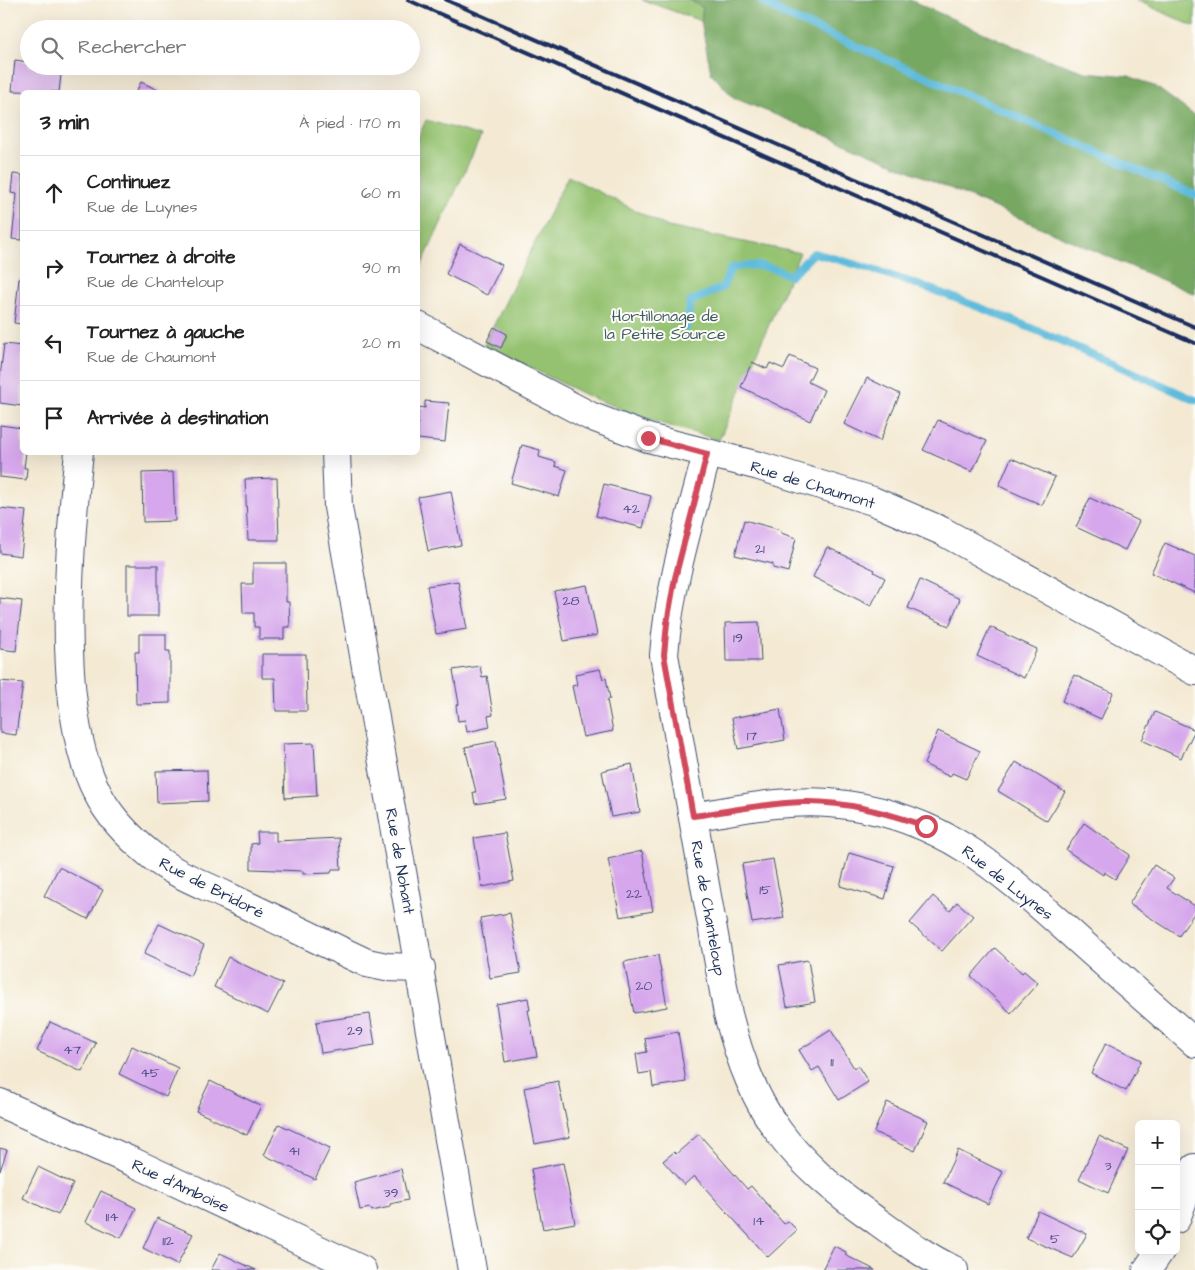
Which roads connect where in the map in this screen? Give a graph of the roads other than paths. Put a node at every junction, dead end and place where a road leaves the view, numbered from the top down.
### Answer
1 (420, 327) edge
2 (707, 454) junction
3 (79, 455) edge
4 (336, 455) edge
5 (1195, 671) edge
6 (693, 816) junction
7 (420, 968) junction
8 (1195, 1042) edge
9 (0, 1103) edge
10 (1195, 1168) edge
11 (1179, 1210) edge
12 (1157, 1255) edge
13 (943, 1268) edge
14 (361, 1270) edge
15 (472, 1270) edge
16 (1147, 1270) edge

1 - 2 street, Rue de Chaumont
2 - 5 street, Rue de Chaumont
2 - 6 street, Rue de Chanteloup
3 - 7 street, Rue de Bridoré
4 - 7 street, Rue de Nohant
6 - 8 street, Rue de Luynes
6 - 13 street, Rue de Chanteloup
7 - 15 street, Rue de Nohant
9 - 14 street, Rue d'Amboise
10 - 11 street
12 - 16 street

